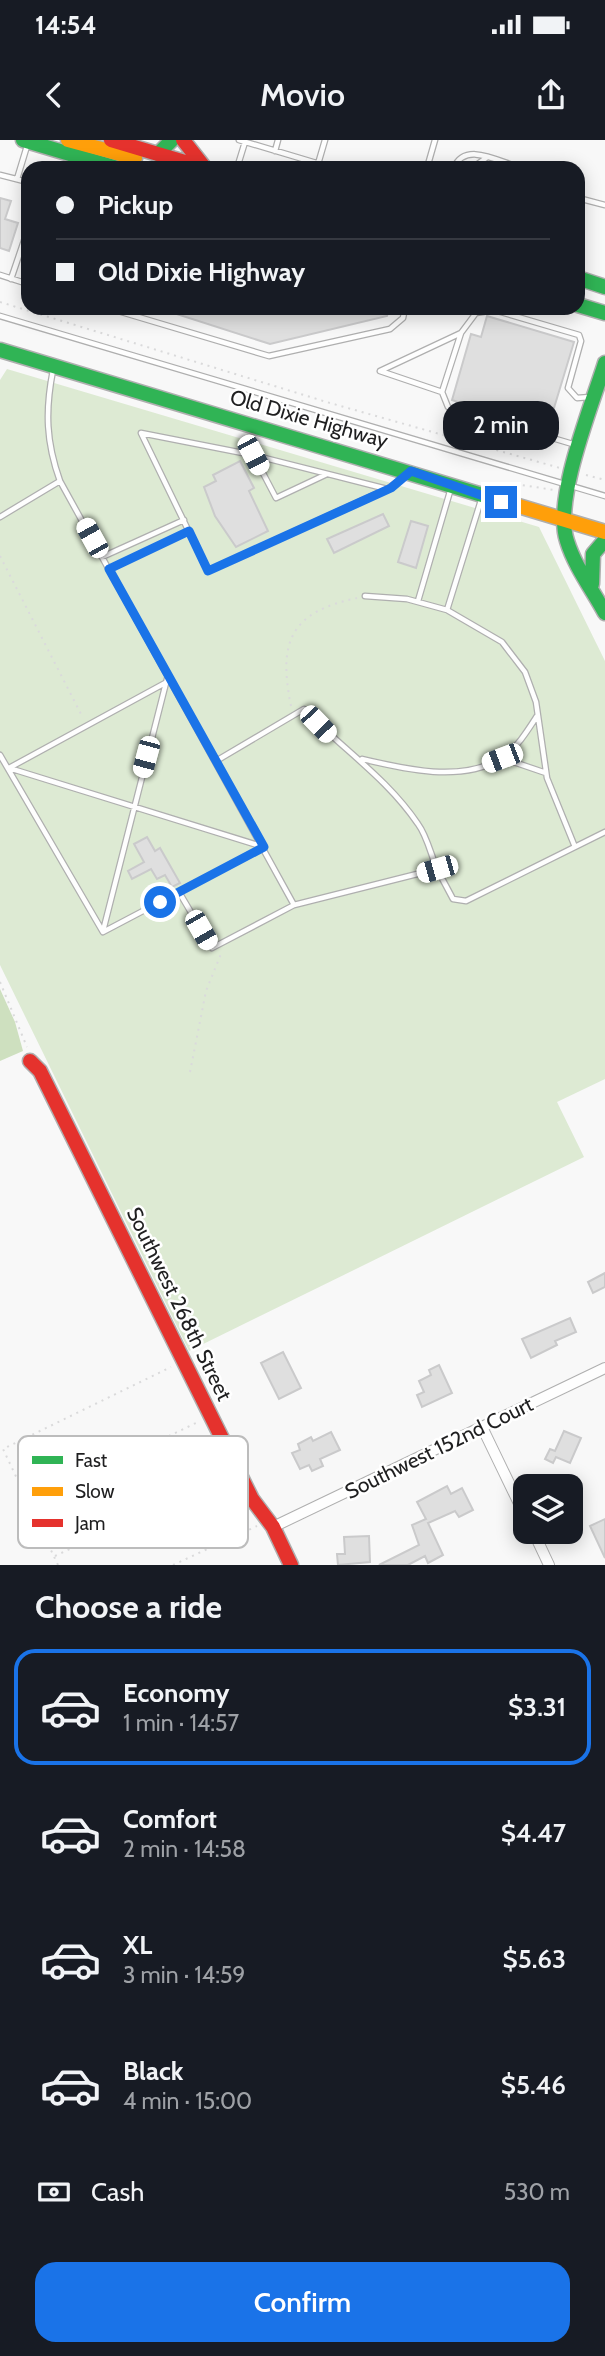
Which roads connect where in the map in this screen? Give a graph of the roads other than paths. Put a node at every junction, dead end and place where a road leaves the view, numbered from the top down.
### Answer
1 (68, 140) edge
2 (111, 140) edge
3 (172, 140) edge
4 (183, 140) edge
5 (278, 140) edge
6 (325, 140) edge
7 (435, 140) edge
8 (26, 141) edge
9 (242, 141) edge
10 (131, 143) edge
11 (261, 143) edge
12 (275, 151) junction
13 (158, 154) junction
14 (486, 158) junction
15 (21, 161) edge
16 (93, 161) edge
17 (182, 161) edge
18 (200, 161) edge
19 (238, 161) edge
20 (308, 161) edge
21 (319, 161) edge
22 (429, 161) edge
23 (460, 161) edge
24 (482, 161) edge
25 (492, 161) edge
26 (21, 162) edge
27 (0, 174) edge
28 (17, 179) junction
29 (21, 180) edge
30 (585, 200) edge
31 (605, 205) edge
32 (21, 250) edge
33 (0, 275) edge
34 (11, 279) junction
35 (585, 280) edge
36 (21, 282) edge
37 (605, 287) edge
38 (585, 295) edge
39 (605, 300) edge
40 (585, 307) edge
41 (605, 313) edge
42 (131, 315) edge
43 (403, 315) edge
44 (474, 315) edge
45 (514, 315) edge
46 (0, 316) edge
47 (461, 333) junction
48 (0, 350) edge
49 (605, 363) edge
50 (54, 366) junction
51 (442, 393) junction
52 (600, 396) edge
53 (580, 446) junction
54 (253, 455) junction
55 (411, 471) junction
56 (327, 474) junction
57 (60, 481) junction
58 (452, 485) junction
59 (570, 486) junction
60 (387, 489) junction
61 (482, 496) junction
62 (605, 496) edge
63 (0, 517) edge
64 (184, 520) junction
65 (563, 520) junction
66 (189, 531) junction
67 (605, 532) edge
68 (605, 540) edge
69 (102, 557) junction
70 (109, 569) junction
71 (593, 589) junction
72 (365, 596) road end
73 (418, 601) junction
74 (447, 610) junction
75 (605, 613) edge
76 (168, 679) junction
77 (538, 715) junction
78 (0, 755) edge
79 (358, 758) junction
80 (502, 758) junction
81 (216, 761) junction
82 (8, 768) junction
83 (546, 773) junction
84 (133, 806) junction
85 (605, 832) edge
86 (264, 847) junction
87 (575, 847) junction
88 (437, 869) junction
89 (179, 892) junction
90 (295, 905) junction
91 (103, 932) junction
92 (30, 1061) road end
93 (605, 1368) edge
94 (482, 1427) junction
95 (221, 1436) edge
96 (513, 1491) edge
97 (248, 1492) edge
98 (270, 1524) junction
99 (539, 1544) edge
100 (291, 1565) edge
101 (549, 1565) edge

1 - 13 main road
2 - 10 main road
3 - 13 main road
4 - 18 main road
5 - 12 lane
6 - 21 lane
7 - 22 lane
8 - 15 lane
8 - 16 main road
9 - 11 lane
9 - 19 lane
10 - 13 main road
11 - 12 lane
12 - 20 lane
13 - 17 main road
14 - 23 lane
14 - 24 lane
14 - 25 lane
26 - 28 lane
27 - 28 lane
28 - 29 lane
30 - 31 lane
32 - 34 lane
33 - 34 lane
34 - 36 lane
35 - 37 main road
38 - 39 main road
40 - 41 main road
42 - 43 lane
44 - 47 lane
45 - 52 lane
46 - 59 lane
47 - 51 lane
47 - 51 lane
48 - 50 main road, Old Dixie Highway
49 - 52 main road
50 - 55 main road, Old Dixie Highway
50 - 57 lane
51 - 53 lane
52 - 53 main road
53 - 59 main road
54 - 56 lane
54 - 56 lane
54 - 64 lane
55 - 58 main road, Old Dixie Highway
55 - 60 lane
56 - 60 lane
57 - 63 lane
57 - 69 lane
58 - 61 main road, Old Dixie Highway
58 - 73 lane
59 - 62 lane
59 - 65 main road
60 - 66 lane
61 - 65 main road, Old Dixie Highway
61 - 74 lane
64 - 66 lane
64 - 69 lane
65 - 67 main road, Old Dixie Highway
65 - 71 main road
66 - 70 lane
68 - 71 main road
69 - 70 lane
70 - 76 lane
71 - 75 main road
72 - 73 lane
73 - 74 lane
74 - 77 lane
76 - 81 lane
76 - 82 lane
76 - 84 lane
77 - 80 lane
77 - 83 lane
78 - 82 lane
79 - 80 lane
79 - 81 lane
79 - 88 lane
80 - 83 lane
81 - 86 lane
82 - 84 lane
82 - 91 lane
83 - 87 lane
84 - 86 lane
84 - 91 lane
85 - 87 lane
86 - 89 lane
86 - 90 lane
87 - 88 lane
88 - 90 lane
89 - 90 lane
89 - 91 lane
92 - 95 main road, Southwest 268th Street
93 - 94 street, Southwest 152nd Court
94 - 96 street
94 - 98 street, Southwest 152nd Court
97 - 98 main road, Southwest 268th Street
98 - 100 main road, Southwest 268th Street
99 - 101 street

